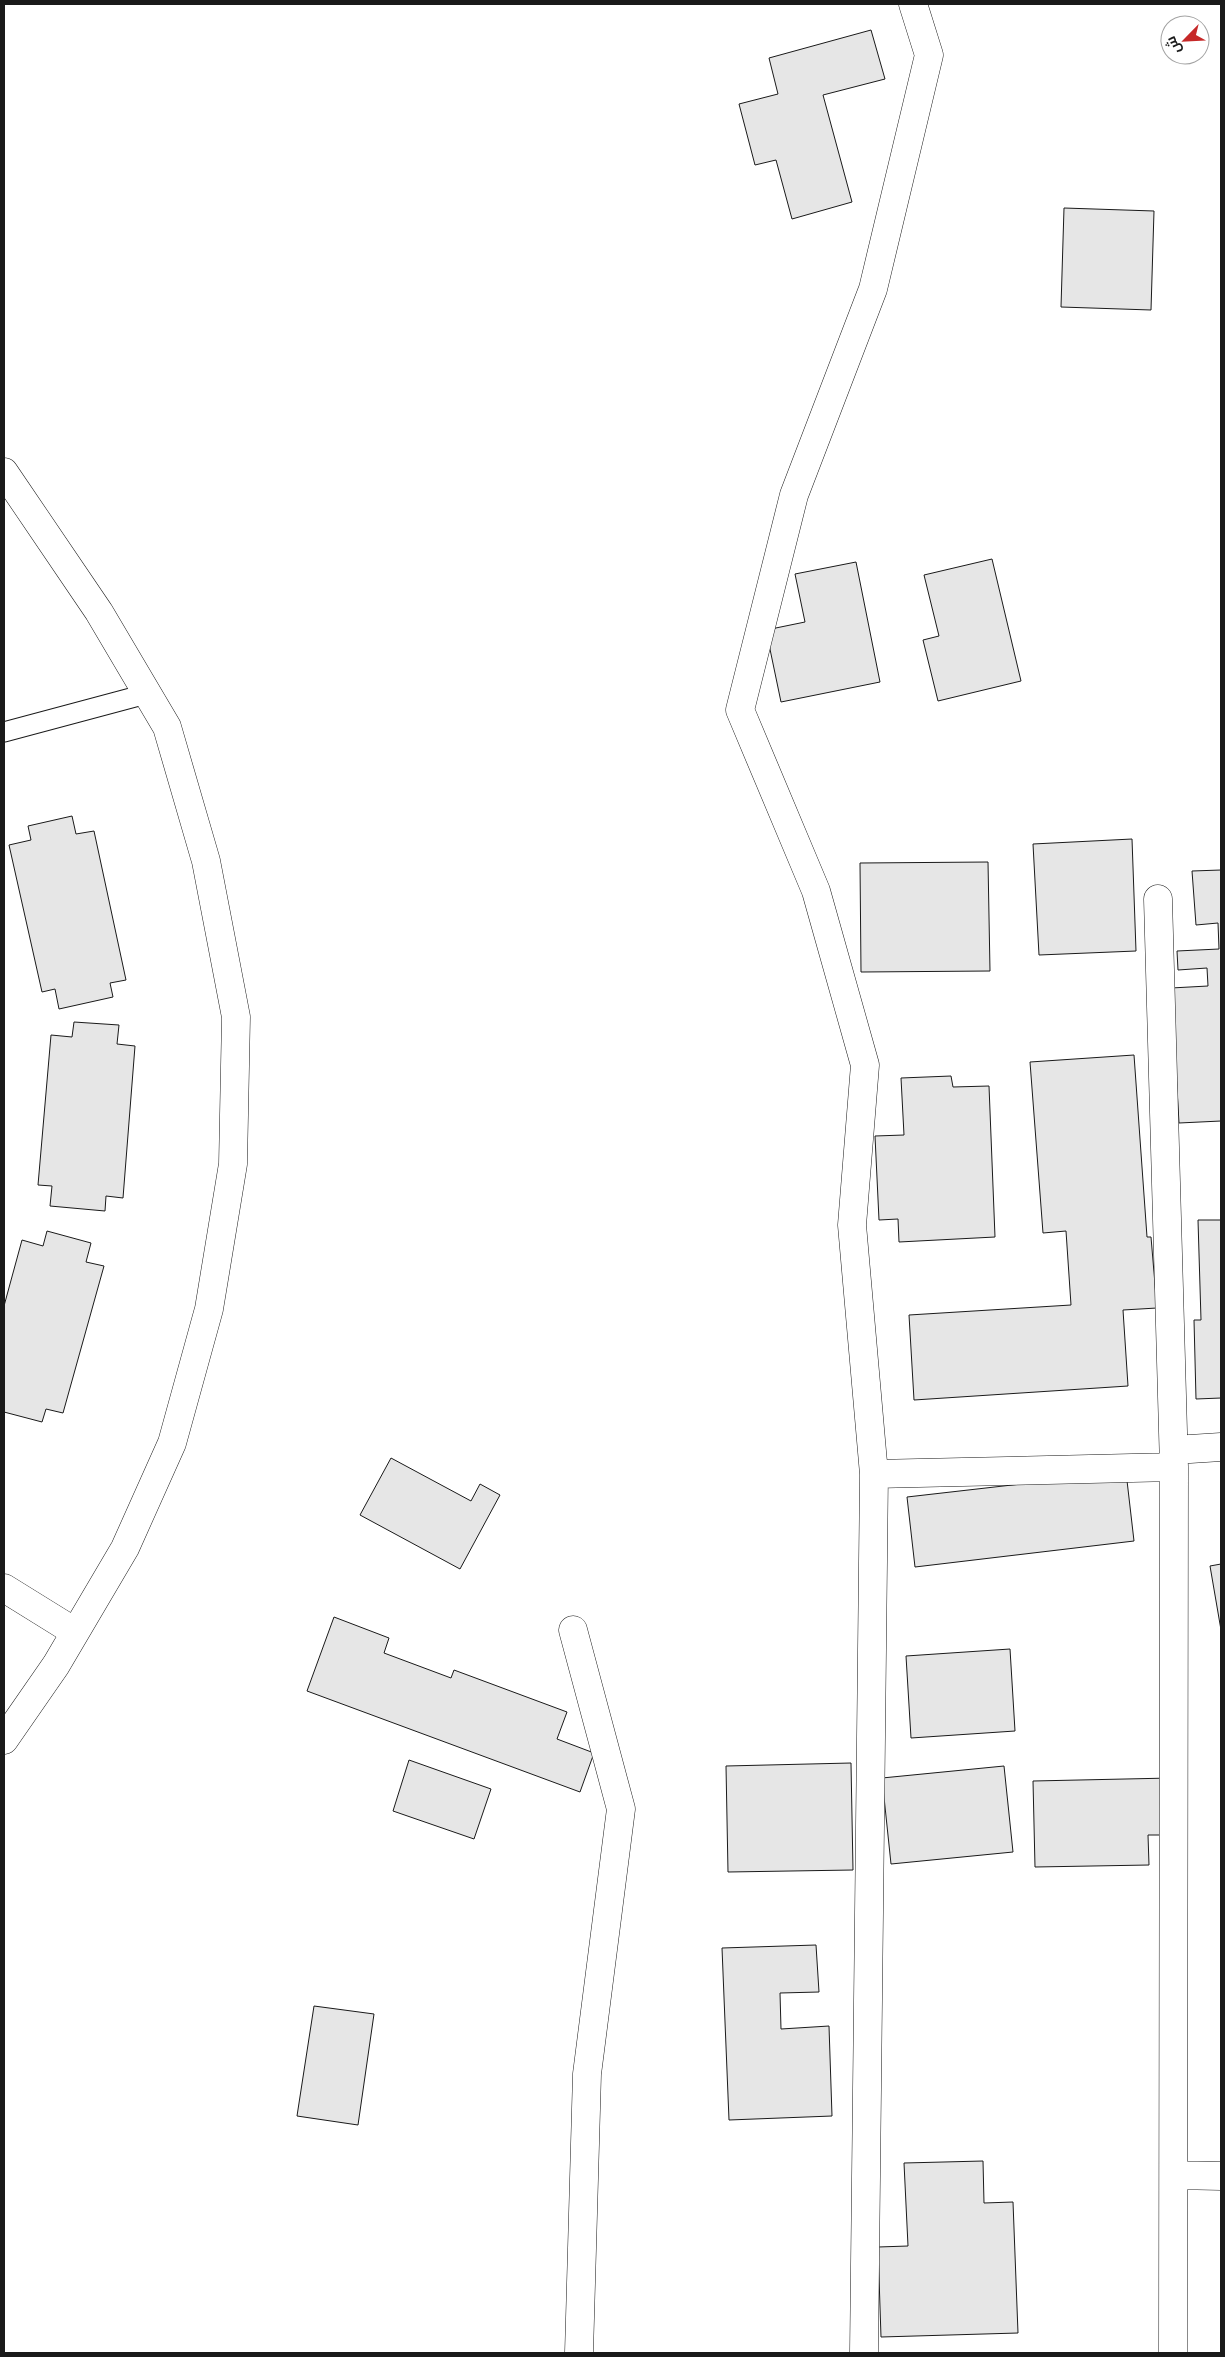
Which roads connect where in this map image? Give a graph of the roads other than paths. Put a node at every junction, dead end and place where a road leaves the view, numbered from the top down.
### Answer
1 (914, 4) edge
2 (4, 472) edge
3 (146, 694) junction
4 (4, 732) edge
5 (1158, 898) dead end
6 (1221, 1447) edge
7 (1174, 1458) junction
8 (874, 1474) junction
9 (4, 1588) edge
10 (573, 1630) dead end
11 (75, 1632) junction
12 (4, 1740) edge
13 (1174, 2176) junction
14 (1221, 2176) edge
15 (579, 2353) edge
16 (864, 2353) edge
17 (1173, 2353) edge

1 - 8 street
2 - 3 street
3 - 4 lane
3 - 11 street
5 - 7 street
6 - 7 street
7 - 8 street
7 - 13 street
8 - 16 street
9 - 11 street
10 - 15 street
11 - 12 street
13 - 14 street
13 - 17 street

